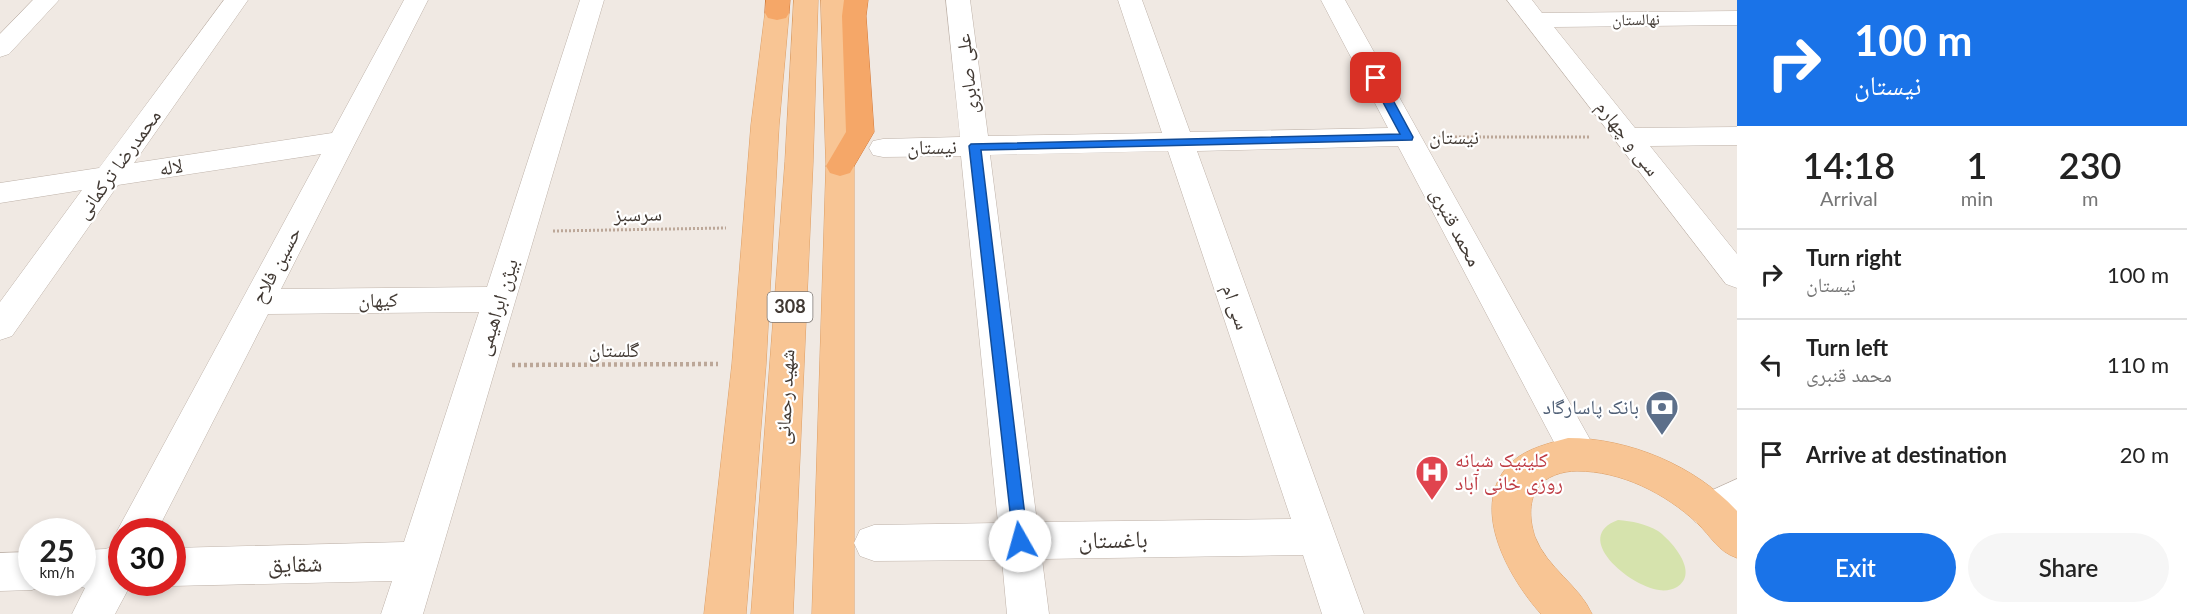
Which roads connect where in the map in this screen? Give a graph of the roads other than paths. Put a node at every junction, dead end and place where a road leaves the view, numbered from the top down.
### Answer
1 (47, 0) edge
2 (236, 0) edge
3 (416, 0) edge
4 (592, 0) edge
5 (806, 0) edge
6 (833, 0) edge
7 (856, 0) edge
8 (958, 0) edge
9 (1130, 0) edge
10 (1333, 0) edge
11 (1710, 0) edge
12 (777, 4) edge
13 (1527, 10) edge
14 (1734, 21) edge
15 (0, 49) edge
16 (1737, 136) edge
17 (1407, 137) junction
18 (1627, 137) junction
19 (342, 141) junction
20 (1178, 142) junction
21 (975, 146) junction
22 (883, 148) dead end
23 (840, 166) junction
24 (108, 177) junction
25 (0, 193) edge
26 (1737, 276) edge
27 (499, 299) junction
28 (257, 302) junction
29 (0, 327) edge
30 (1579, 454) junction
31 (1723, 503) edge
32 (144, 518) edge
33 (1316, 537) junction
34 (1737, 540) edge
35 (1020, 541) junction
36 (874, 543) dead end
37 (418, 561) junction
38 (186, 567) edge
39 (18, 571) edge
40 (0, 572) edge
41 (108, 575) edge
42 (1559, 611) edge
43 (93, 614) edge
44 (402, 614) edge
45 (724, 614) edge
46 (772, 614) edge
47 (833, 614) edge
48 (1028, 614) edge
49 (1343, 614) edge

1 - 15 street
2 - 24 street, محمدرضا ترکمانی
3 - 19 street, حسین فلاح
4 - 27 street, بیژن ابراهیمی
5 - 46 main road, شهید رحمانی / 308
6 - 23 main road, 308
7 - 23 highway
8 - 21 street, علی صابری
9 - 20 street, سی ام
10 - 17 street, محمد قنبری
11 - 14 street
12 - 45 main road, شهید رحمانی
13 - 14 street, نهالستان
13 - 18 street, سی و چهارم
16 - 18 street
17 - 20 street, نیستان
17 - 30 street, محمد قنبری
18 - 26 street, سی و چهارم
19 - 24 street, لاله
19 - 28 street, حسین فلاح
20 - 21 street, نیستان
20 - 33 street, سی ام
21 - 22 street, نیستان
21 - 35 street, علی صابری
23 - 47 main road, 308
24 - 25 street, لاله
24 - 29 street, محمدرضا ترکمانی
27 - 28 street, کیهان
27 - 37 street, بیژن ابراهیمی
28 - 32 street, حسین فلاح
30 - 31 main road
30 - 42 main road
31 - 34 main road
33 - 35 street, باغستان
33 - 49 street, سی ام
35 - 36 street, باغستان
35 - 48 street, علی صابری
37 - 38 street, شقایق
37 - 44 street, بیژن ابراهیمی
39 - 40 street
41 - 43 street

